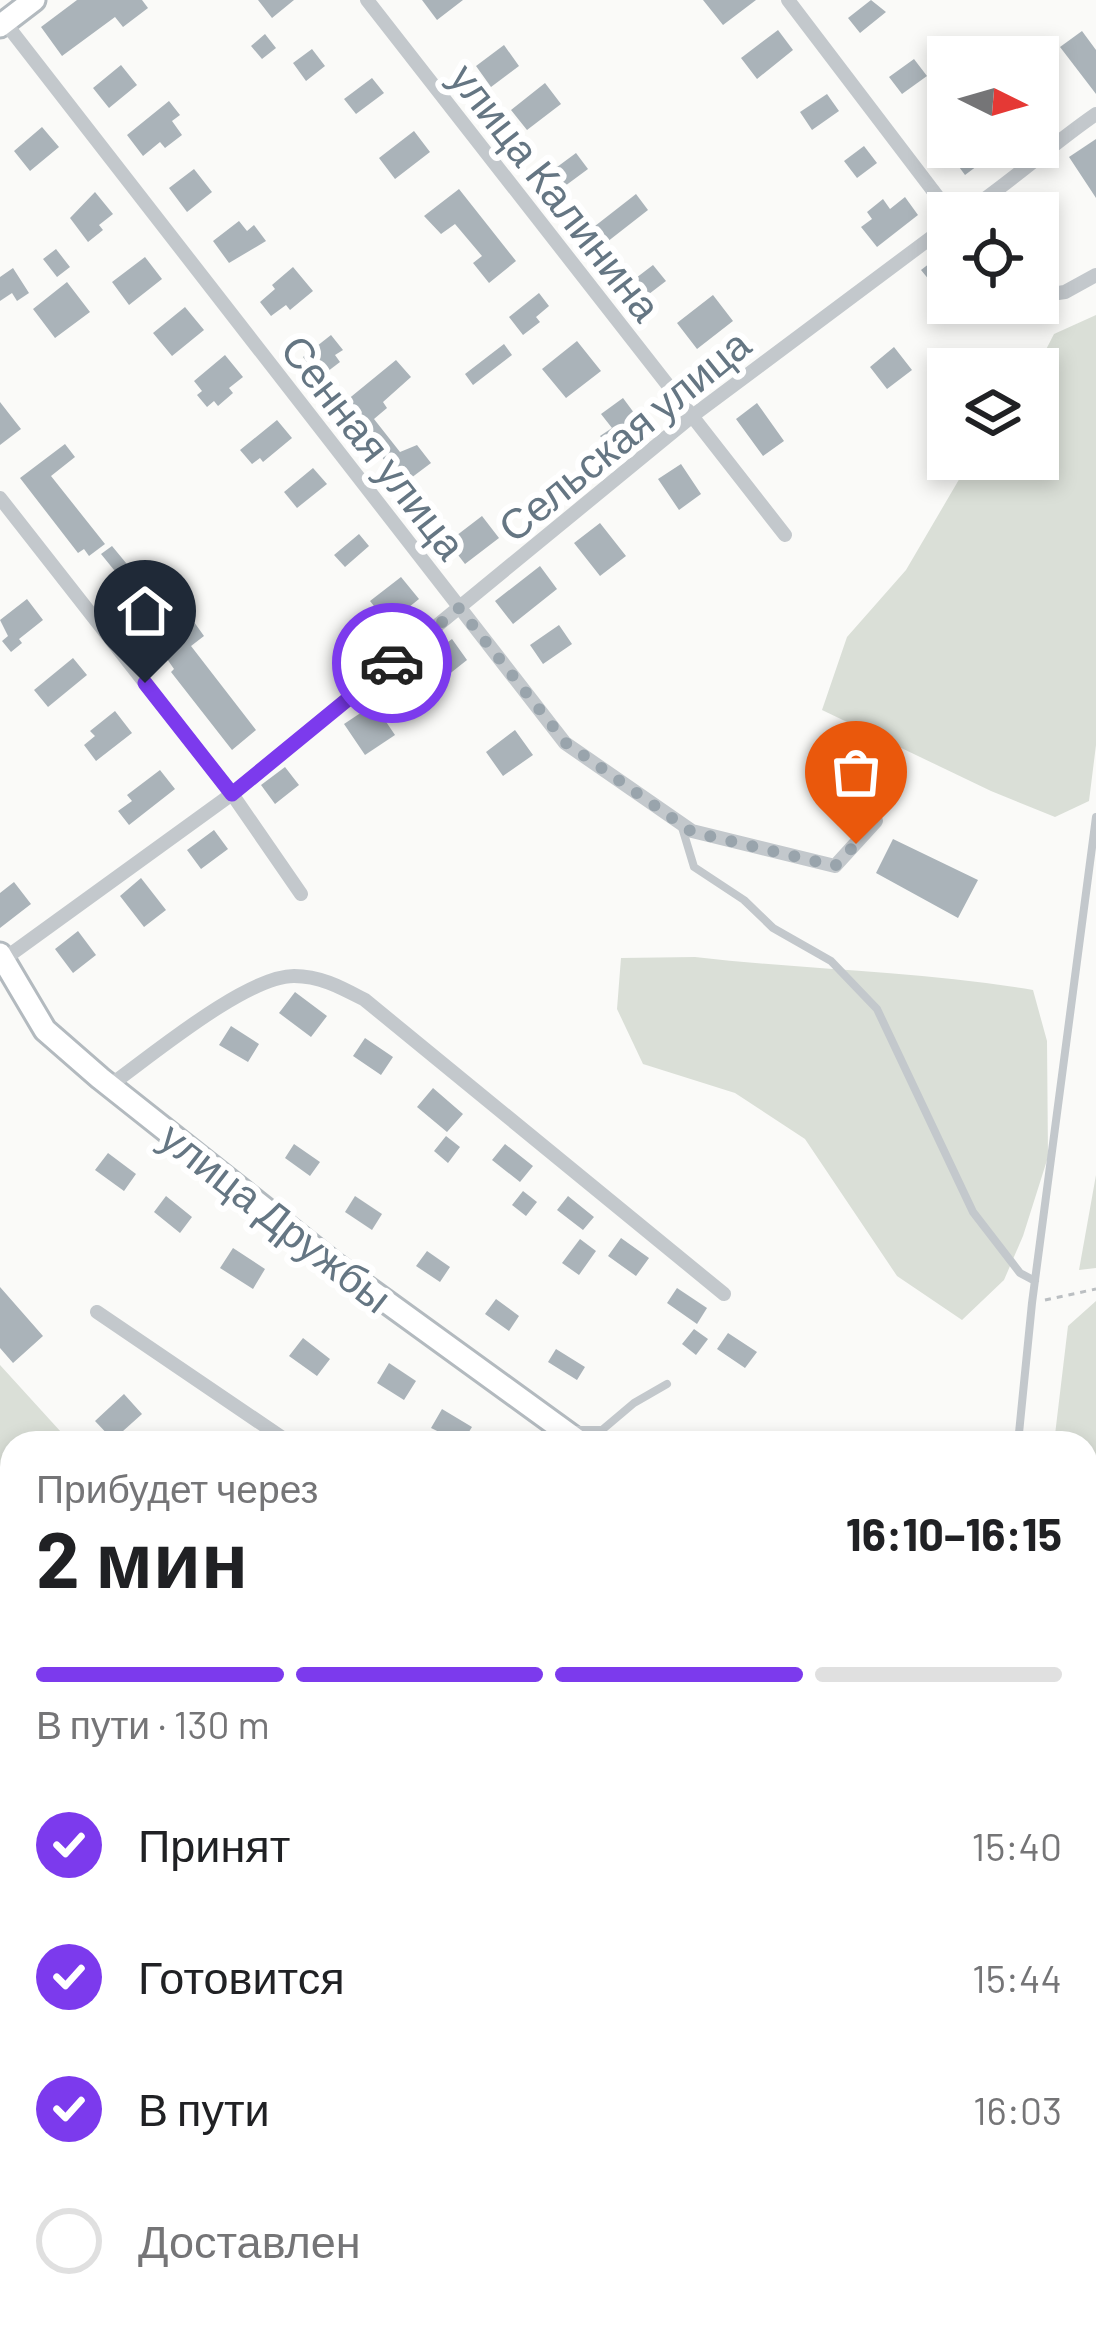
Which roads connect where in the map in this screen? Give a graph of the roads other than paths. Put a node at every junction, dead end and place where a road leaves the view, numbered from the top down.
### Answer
1 (34, 0) edge
2 (367, 0) edge
3 (788, 0) edge
4 (2, 22) edge
5 (1096, 113) edge
6 (934, 192) edge
7 (996, 192) edge
8 (927, 241) edge
9 (1096, 275) edge
10 (1059, 293) edge
11 (691, 417) junction
12 (0, 498) edge
13 (785, 535) dead end
14 (459, 608) junction
15 (232, 794) junction
16 (1096, 817) edge
17 (876, 821) dead end
18 (680, 823) junction
19 (301, 894) dead end
20 (1, 958) edge
21 (110, 1086) junction
22 (1035, 1281) junction
23 (724, 1294) dead end
24 (97, 1312) dead end
25 (667, 1384) dead end
26 (272, 1431) edge
27 (558, 1431) edge
28 (592, 1431) edge
29 (1019, 1431) edge

1 - 4 street
2 - 11 street, улица Калинина
3 - 6 street
4 - 14 street, Сенная улица
5 - 7 street
8 - 11 street, Сельская улица
9 - 10 street
11 - 13 street, улица Калинина
11 - 14 street, Сельская улица
12 - 15 street
14 - 15 street, Сельская улица
14 - 18 street, Сенная улица
15 - 19 street
15 - 20 street, Сельская улица
16 - 22 lane
17 - 18 street, Сенная улица
18 - 22 lane
20 - 21 street, улица Дружбы
21 - 23 street
21 - 27 street, улица Дружбы
22 - 29 lane
24 - 26 street
25 - 28 lane

